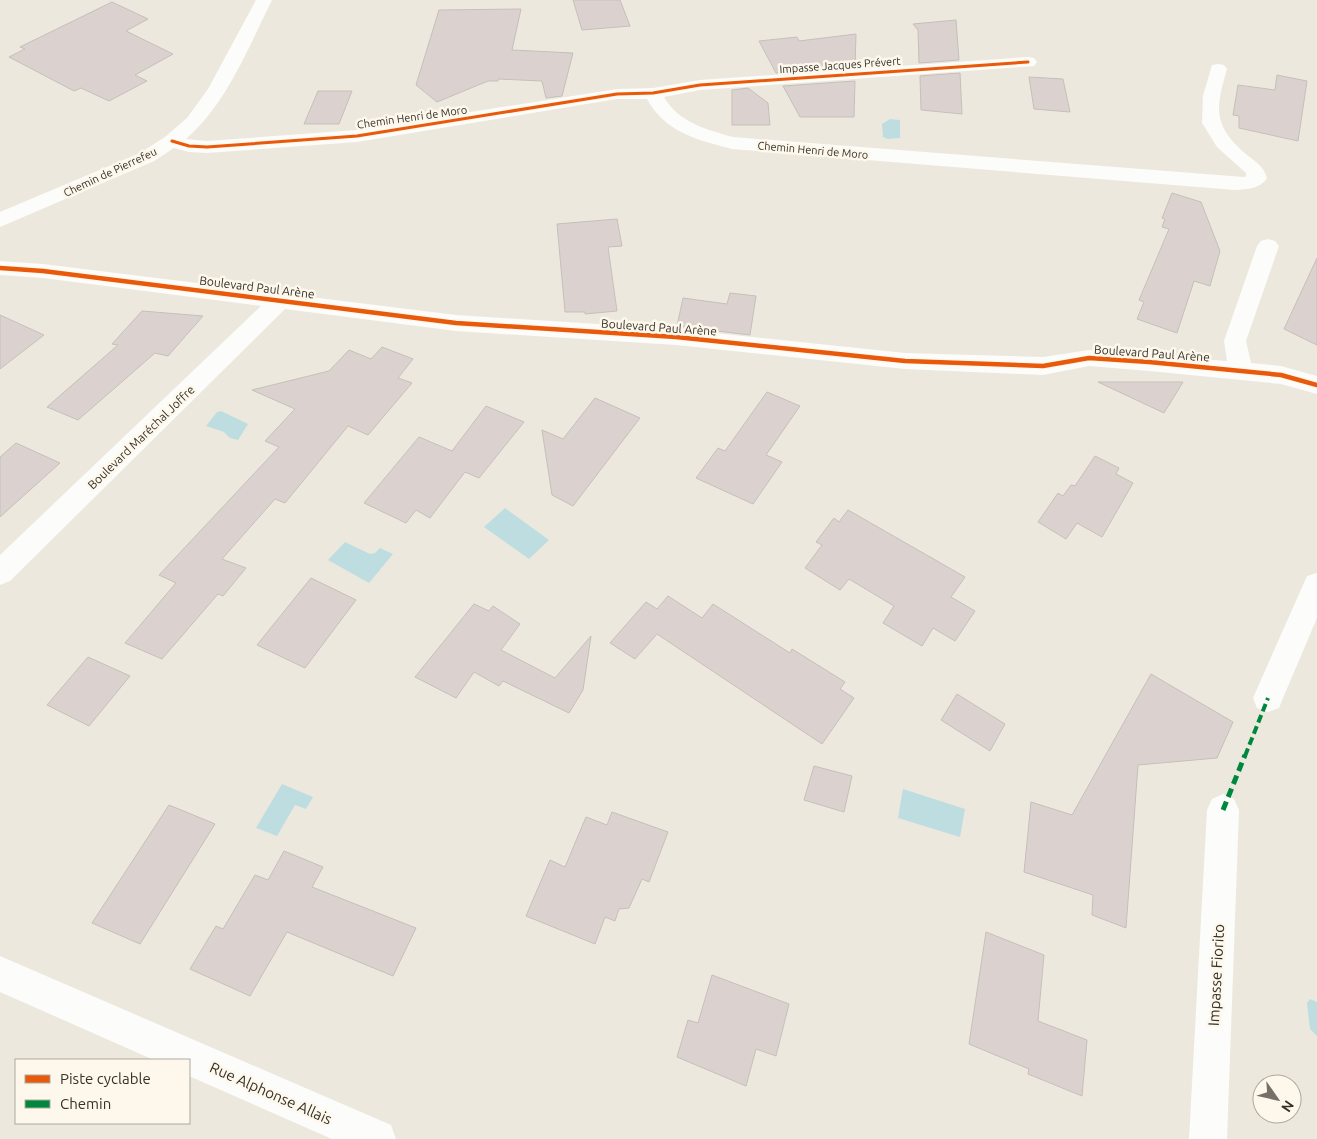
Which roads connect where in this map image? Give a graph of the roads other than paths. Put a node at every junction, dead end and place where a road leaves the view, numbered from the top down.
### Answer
1 (264, 0) edge
2 (1028, 62) dead end
3 (1218, 69) dead end
4 (654, 93) junction
5 (172, 141) junction
6 (0, 220) edge
7 (1268, 246) dead end
8 (0, 268) edge
9 (281, 300) junction
10 (1317, 368) edge
11 (1240, 370) junction
12 (1281, 375) junction
13 (1317, 385) edge
14 (5, 560) edge
15 (1317, 585) edge
16 (1268, 698) dead end
17 (1223, 810) dead end
18 (0, 974) edge
19 (377, 1139) edge
20 (1208, 1139) edge

1 - 5 street, Chemin de Pierrefeu
2 - 4 street, Impasse Jacques Prévert
3 - 4 street, Chemin Henri de Moro
4 - 5 street, Chemin Henri de Moro
5 - 6 street, Chemin de Pierrefeu
7 - 11 street
8 - 9 street, Boulevard Paul Arène
9 - 11 street, Boulevard Paul Arène
9 - 14 street, Boulevard Maréchal Joffre
10 - 12 street, Boulevard Paul Arène
11 - 12 street, Boulevard Paul Arène
12 - 13 street, Boulevard Paul Arène
15 - 16 street
17 - 20 street, Impasse Fiorito
18 - 19 street, Rue Alphonse Allais

